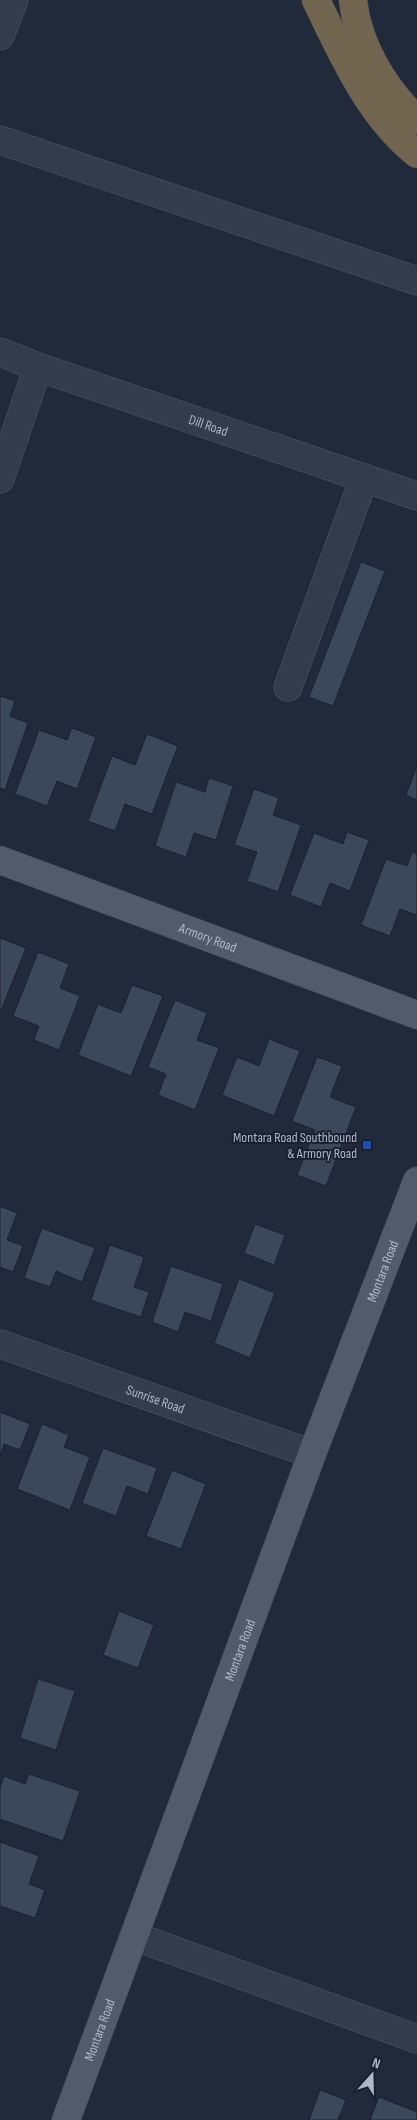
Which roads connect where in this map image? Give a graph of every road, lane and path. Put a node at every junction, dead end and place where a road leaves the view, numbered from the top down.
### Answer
1 (14, 0) edge
2 (316, 0) edge
3 (353, 0) edge
4 (0, 36) edge
5 (417, 120) edge
6 (0, 140) edge
7 (417, 154) edge
8 (417, 281) edge
9 (0, 352) edge
10 (38, 367) junction
11 (364, 478) junction
12 (0, 479) edge
13 (417, 496) edge
14 (288, 687) dead end
15 (0, 860) edge
16 (417, 1015) edge
17 (417, 1181) edge
18 (0, 1344) edge
19 (312, 1454) junction
20 (134, 1936) junction
21 (417, 2039) edge
22 (66, 2120) edge

1 - 4 street
2 - 7 highway
3 - 5 highway
6 - 8 street
9 - 10 street, Dill Road
10 - 11 street, Dill Road
10 - 12 street
11 - 13 street, Dill Road
11 - 14 street
15 - 16 main road, Armory Road
17 - 19 main road, Montara Road
18 - 19 street, Sunrise Road
19 - 20 main road, Montara Road
20 - 21 street
20 - 22 main road, Montara Road

